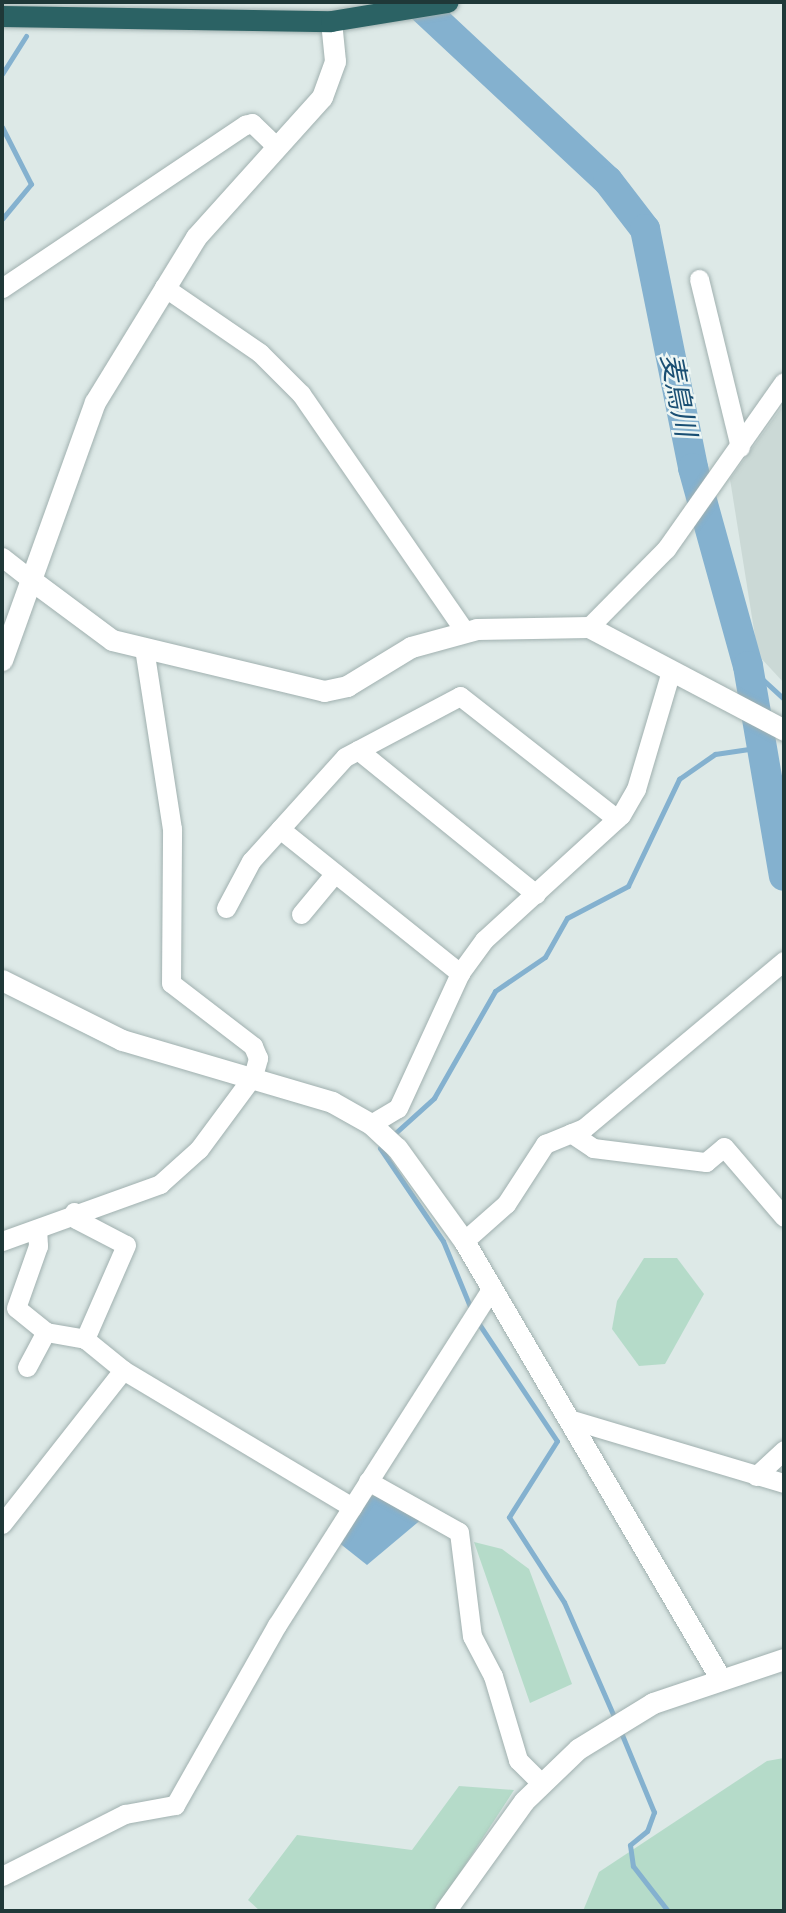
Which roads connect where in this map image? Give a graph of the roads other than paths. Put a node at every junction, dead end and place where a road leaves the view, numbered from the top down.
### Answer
1 (443, 4) edge
2 (48, 9) edge
3 (3, 21) edge
4 (331, 21) junction
5 (275, 145) junction
6 (699, 279) dead end
7 (164, 286) junction
8 (2, 288) edge
9 (784, 382) edge
10 (740, 447) junction
11 (2, 557) edge
12 (30, 579) junction
13 (589, 627) junction
14 (465, 632) junction
15 (144, 649) junction
16 (2, 660) edge
17 (670, 674) junction
18 (784, 730) edge
19 (358, 750) junction
20 (617, 819) junction
21 (280, 830) junction
22 (335, 873) junction
23 (536, 894) junction
24 (226, 908) dead end
25 (301, 914) dead end
26 (784, 961) edge
27 (460, 973) junction
28 (2, 981) edge
29 (253, 1076) junction
30 (371, 1124) junction
31 (571, 1133) junction
32 (74, 1212) junction
33 (784, 1217) edge
34 (37, 1229) junction
35 (2, 1241) edge
36 (464, 1241) junction
37 (491, 1289) junction
38 (46, 1332) junction
39 (85, 1339) junction
40 (27, 1367) dead end
41 (123, 1370) junction
42 (569, 1419) junction
43 (784, 1450) edge
44 (756, 1476) junction
45 (368, 1481) junction
46 (784, 1483) edge
47 (352, 1507) junction
48 (2, 1524) edge
49 (784, 1659) edge
50 (719, 1676) junction
51 (541, 1783) junction
52 (2, 1876) edge
53 (445, 1911) edge

1 - 4 highway
2 - 3 highway
2 - 4 highway
4 - 5 street
5 - 7 street
5 - 8 street
6 - 10 street
7 - 12 street
7 - 14 street
9 - 10 street
10 - 13 street
11 - 12 street
12 - 15 street
12 - 16 street
13 - 14 street
13 - 17 street
14 - 15 street
15 - 29 street
17 - 18 street
17 - 20 street
19 - 20 street
19 - 21 street
19 - 23 street
20 - 23 street
21 - 22 street
21 - 24 street
22 - 25 street
22 - 27 street
23 - 27 street
26 - 31 street
27 - 30 street
28 - 29 street
29 - 30 street
29 - 32 street
30 - 36 street
31 - 33 street
31 - 36 street
32 - 34 street
32 - 39 street
34 - 35 street
34 - 38 street
36 - 37 street
37 - 42 street
37 - 45 street
38 - 39 street
38 - 40 street
39 - 41 street
41 - 47 street
41 - 48 street
42 - 44 street
42 - 50 street
43 - 44 street
44 - 46 street
45 - 47 street
45 - 51 street
47 - 52 street
49 - 50 street
50 - 51 street
51 - 53 street

